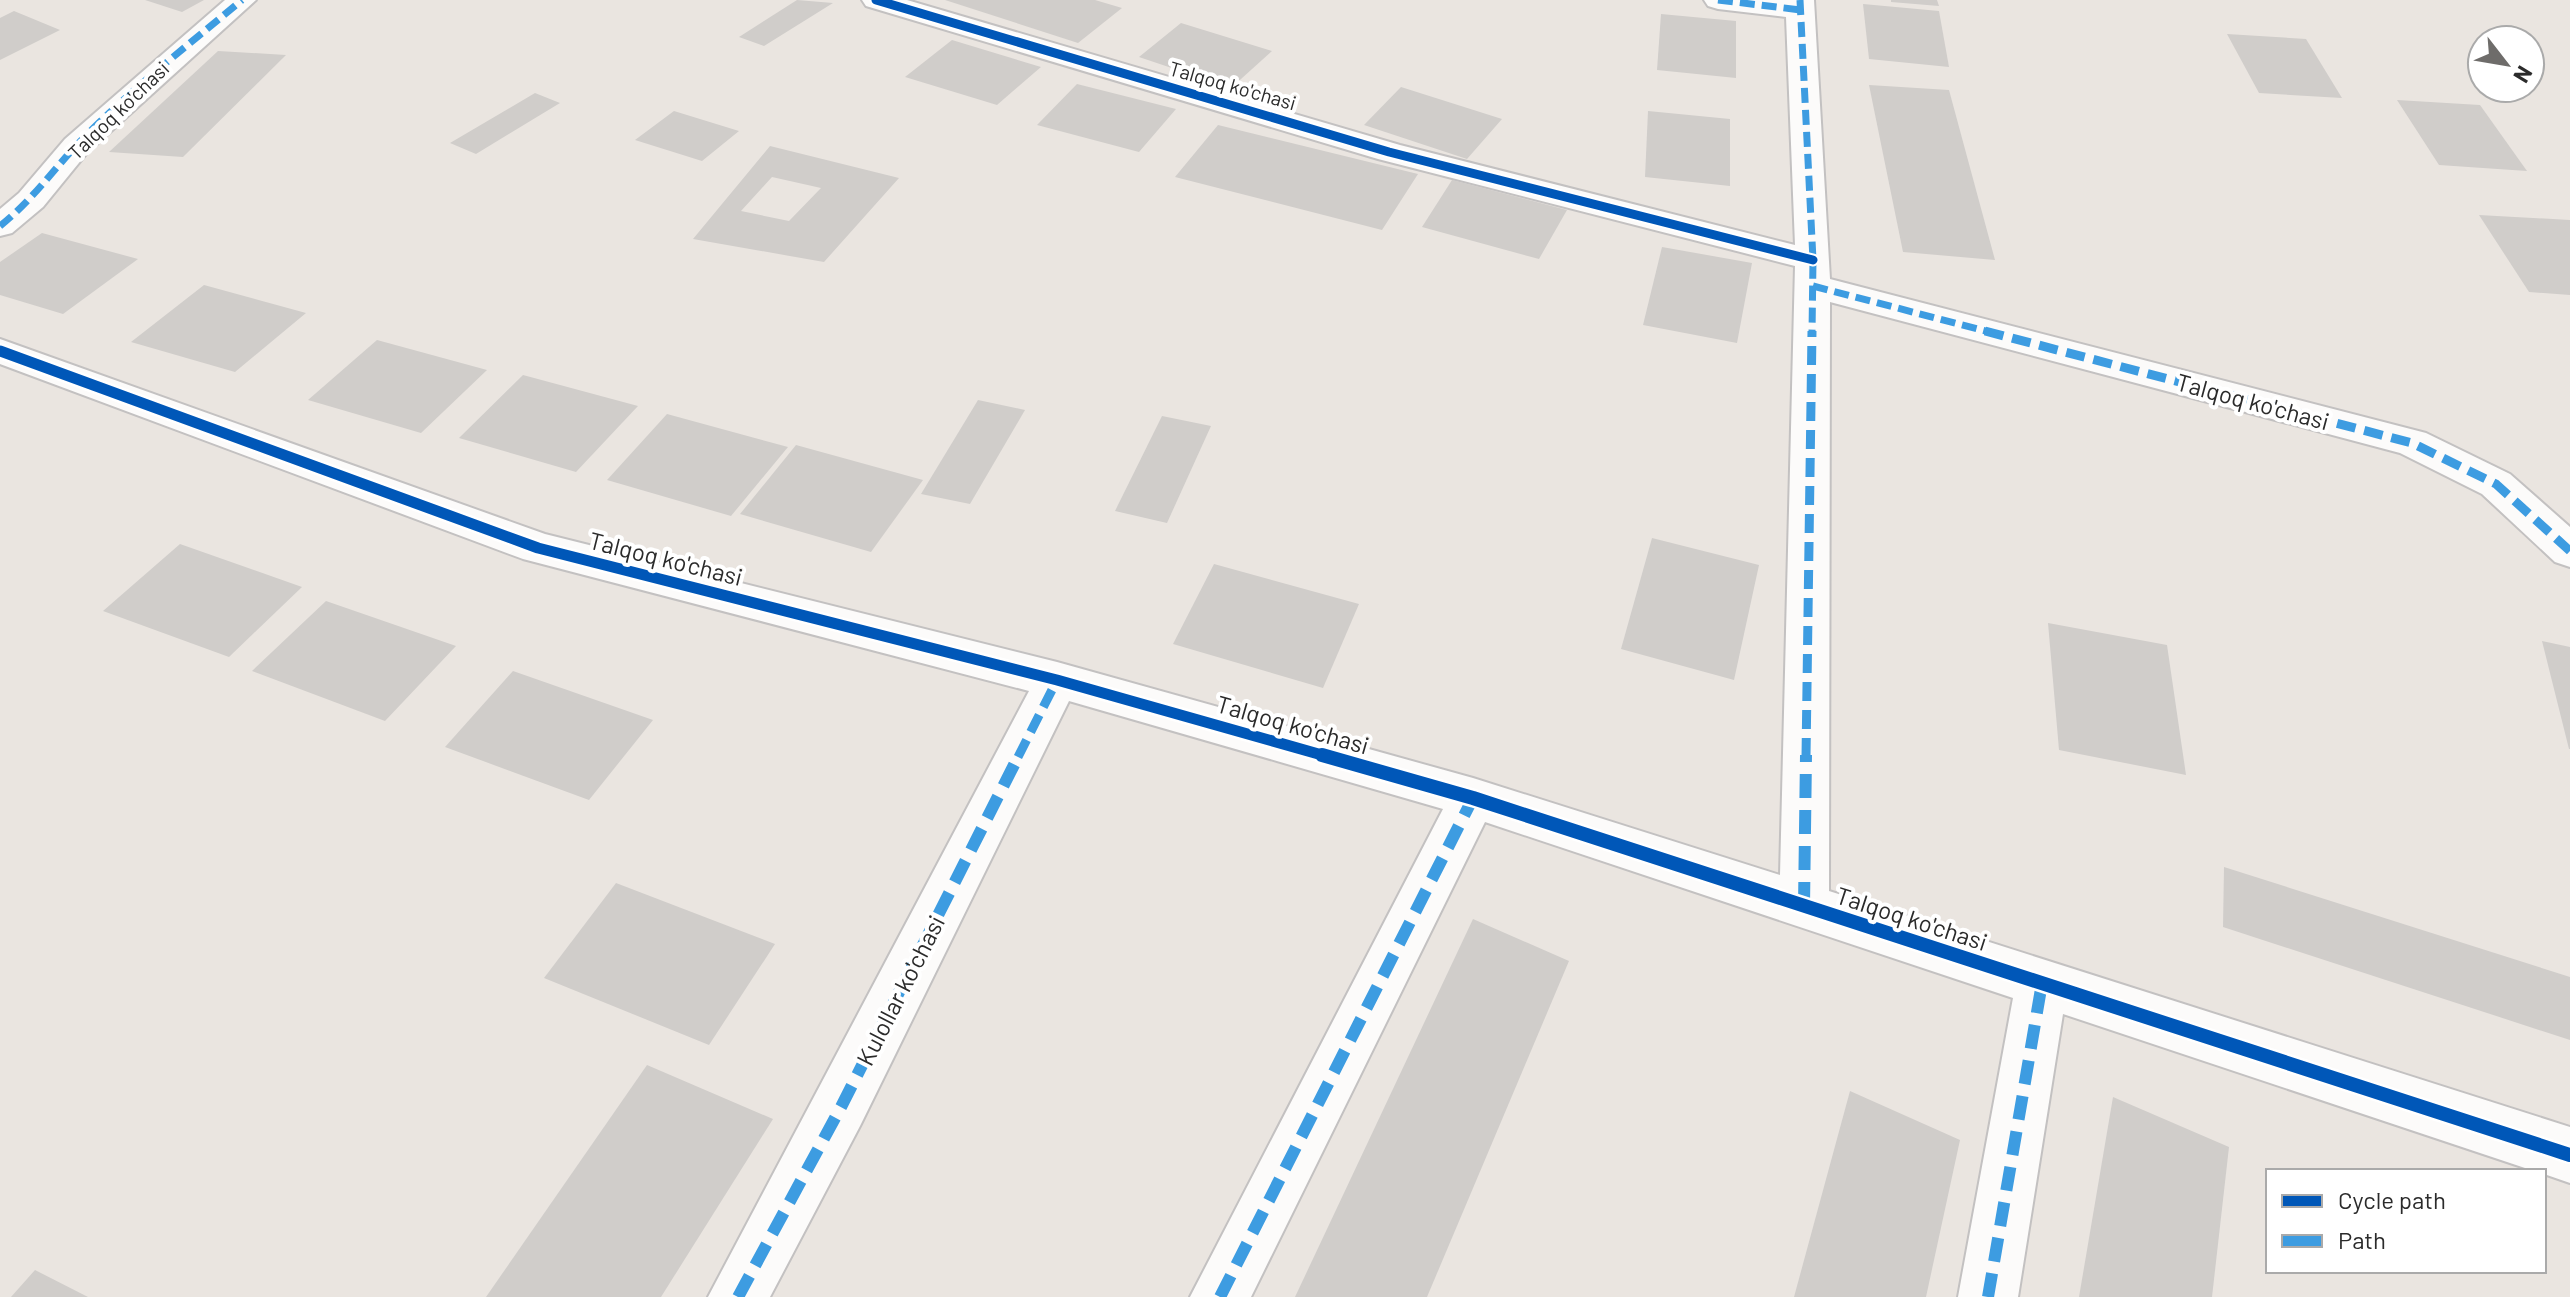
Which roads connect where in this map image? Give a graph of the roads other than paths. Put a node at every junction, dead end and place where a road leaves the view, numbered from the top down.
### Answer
1 (242, 0) edge
2 (876, 0) edge
3 (1718, 0) edge
4 (1801, 5) edge
5 (0, 226) edge
6 (1813, 273) junction
7 (0, 351) edge
8 (2570, 551) edge
9 (1057, 680) junction
10 (1473, 798) junction
11 (1804, 906) junction
12 (2042, 983) junction
13 (2570, 1155) edge
14 (738, 1297) edge
15 (1220, 1297) edge
16 (1988, 1297) edge

1 - 5 street, Talqoq ko'chasi
2 - 6 street, Talqoq ko'chasi
3 - 4 street
4 - 6 street
6 - 8 street, Talqoq ko'chasi
6 - 11 street
7 - 9 street, Talqoq ko'chasi
9 - 10 street, Talqoq ko'chasi
9 - 14 street, Kulollar ko'chasi
10 - 11 street, Talqoq ko'chasi
10 - 15 street
11 - 12 street, Talqoq ko'chasi
12 - 13 street, Talqoq ko'chasi
12 - 16 street

